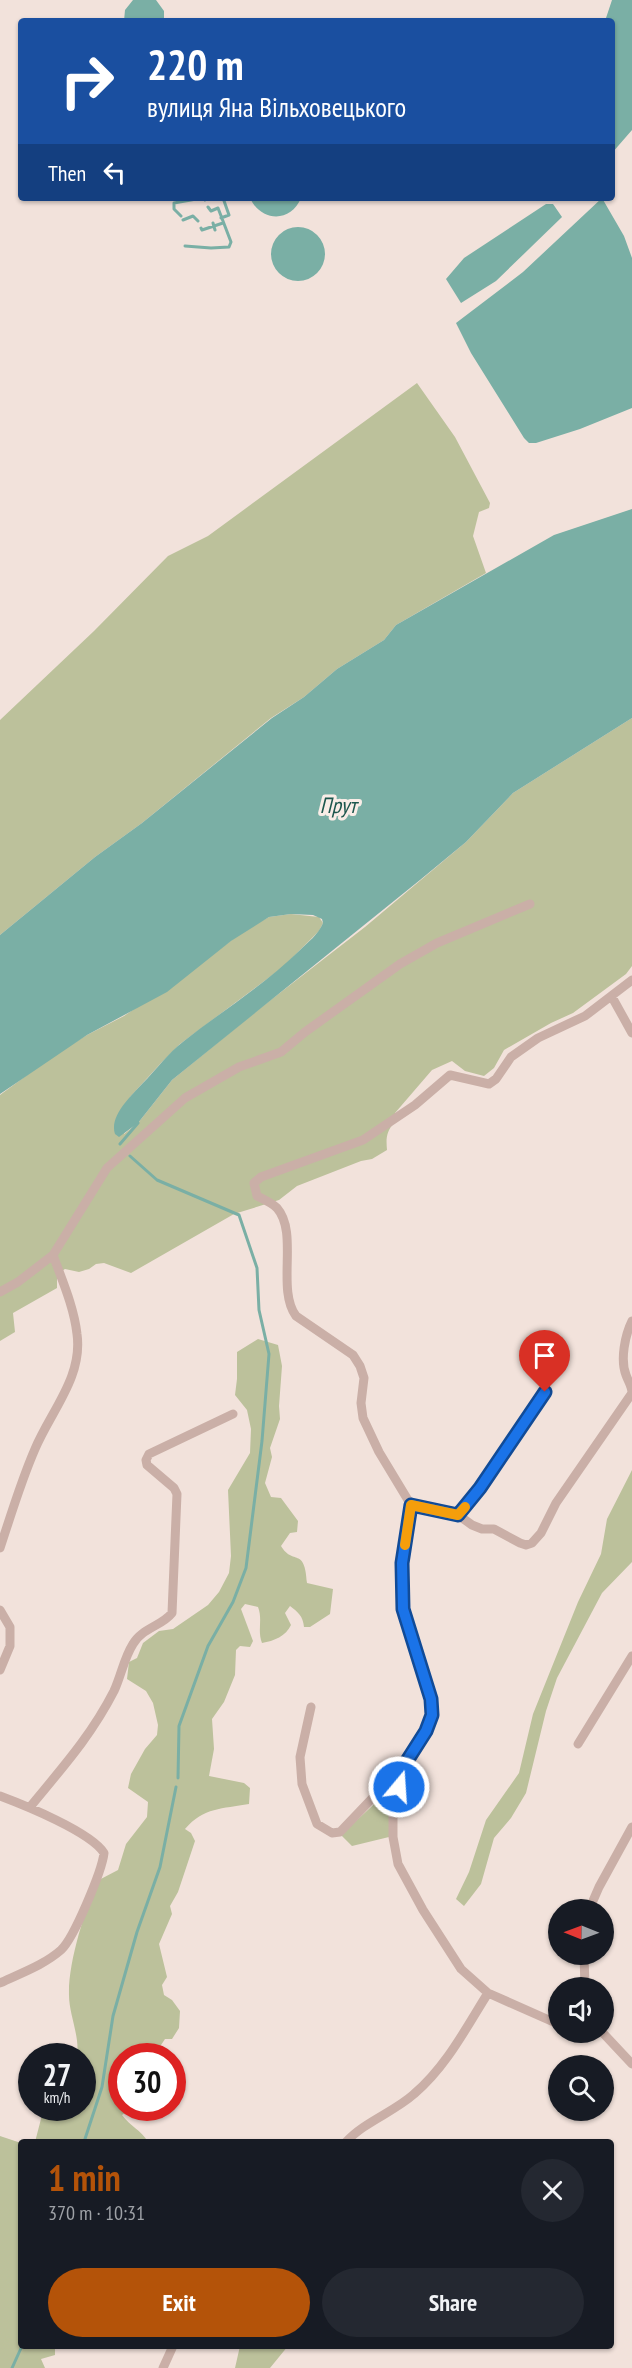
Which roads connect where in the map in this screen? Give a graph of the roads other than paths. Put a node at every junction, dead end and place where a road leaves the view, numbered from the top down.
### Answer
1 (530, 904) dead end
2 (632, 980) edge
3 (612, 997) junction
4 (632, 1034) edge
5 (53, 1255) junction
6 (0, 1292) edge
7 (632, 1321) edge
8 (545, 1392) dead end
9 (232, 1414) dead end
10 (411, 1505) junction
11 (458, 1515) junction
12 (0, 1548) edge
13 (0, 1611) edge
14 (632, 1656) edge
15 (0, 1670) edge
16 (311, 1707) dead end
17 (578, 1744) dead end
18 (405, 1764) junction
19 (0, 1796) edge
20 (30, 1807) junction
21 (632, 1827) edge
22 (594, 1899) edge
23 (0, 1983) edge
24 (488, 1993) junction
25 (548, 2020) edge
26 (612, 2043) edge
27 (632, 2064) edge
28 (350, 2139) edge
29 (172, 2349) edge
30 (162, 2368) edge

1 - 5 street
2 - 3 street
3 - 4 street
3 - 10 street
5 - 6 street
5 - 12 street
7 - 11 street
8 - 11 street
9 - 20 street
10 - 11 street
10 - 18 street
13 - 15 street
14 - 17 street
16 - 18 street
18 - 24 street
19 - 20 street
20 - 23 street
21 - 22 street
24 - 25 street
24 - 28 street
26 - 27 street
29 - 30 street

